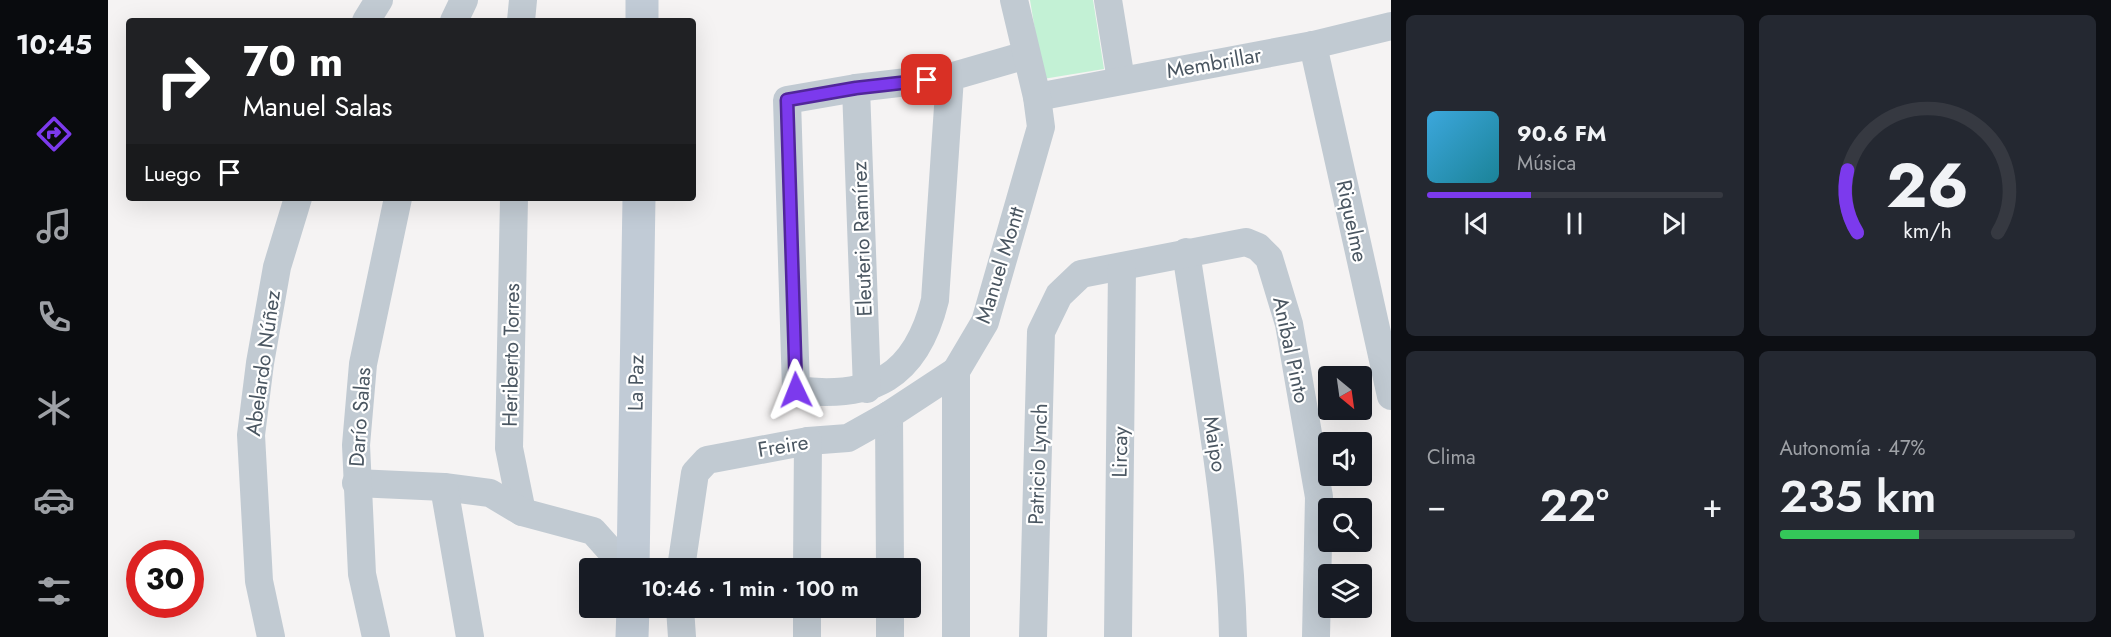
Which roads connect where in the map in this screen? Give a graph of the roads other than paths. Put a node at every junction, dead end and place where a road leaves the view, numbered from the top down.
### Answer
1 (379, 0) edge
2 (464, 0) edge
3 (523, 0) edge
4 (642, 0) edge
5 (1014, 0) edge
6 (1108, 0) edge
7 (368, 18) edge
8 (455, 18) edge
9 (521, 18) edge
10 (642, 18) edge
11 (1391, 26) edge
12 (1313, 45) junction
13 (1026, 55) junction
14 (950, 77) junction
15 (1121, 80) junction
16 (856, 88) junction
17 (1037, 97) junction
18 (297, 201) edge
19 (397, 201) edge
20 (514, 201) edge
21 (639, 201) edge
22 (1186, 252) junction
23 (1122, 267) junction
24 (956, 371) junction
25 (867, 390) junction
26 (1391, 396) edge
27 (890, 415) junction
28 (808, 441) junction
29 (356, 483) junction
30 (444, 487) junction
31 (522, 512) junction
32 (617, 558) edge
33 (633, 558) edge
34 (682, 558) edge
35 (807, 558) edge
36 (890, 558) edge
37 (633, 618) edge
38 (681, 618) edge
39 (807, 618) edge
40 (890, 618) edge
41 (271, 637) edge
42 (376, 637) edge
43 (471, 637) edge
44 (632, 637) edge
45 (682, 637) edge
46 (807, 637) edge
47 (890, 637) edge
48 (956, 637) edge
49 (1033, 637) edge
50 (1118, 637) edge
51 (1233, 637) edge
52 (1316, 637) edge

1 - 7 street
2 - 8 street
3 - 9 street
4 - 10 street
5 - 13 street, Manuel Montt
6 - 15 street
11 - 12 street, Membrillar
12 - 15 street, Membrillar
12 - 26 street, Riquelme
13 - 14 street
13 - 17 street, Manuel Montt
14 - 16 street
14 - 25 street
15 - 17 street, Membrillar
16 - 25 street, Eleuterio Ramírez
16 - 25 street
17 - 24 street, Manuel Montt
18 - 41 street, Abelardo Núñez
19 - 29 street, Darío Salas
20 - 31 street, Heriberto Torres
21 - 33 street, La Paz
22 - 23 street
22 - 51 street, Maipo
22 - 52 street, Aníbal Pinto
23 - 49 street, Patricio Lynch
23 - 50 street, Lircay
24 - 27 street, Freire
24 - 48 street
27 - 28 street, Freire
27 - 36 street
28 - 34 street, Freire
28 - 35 street
29 - 30 street
29 - 42 street, Darío Salas
30 - 31 street
30 - 43 street
31 - 32 street
37 - 44 street
38 - 45 street
39 - 46 street
40 - 47 street

